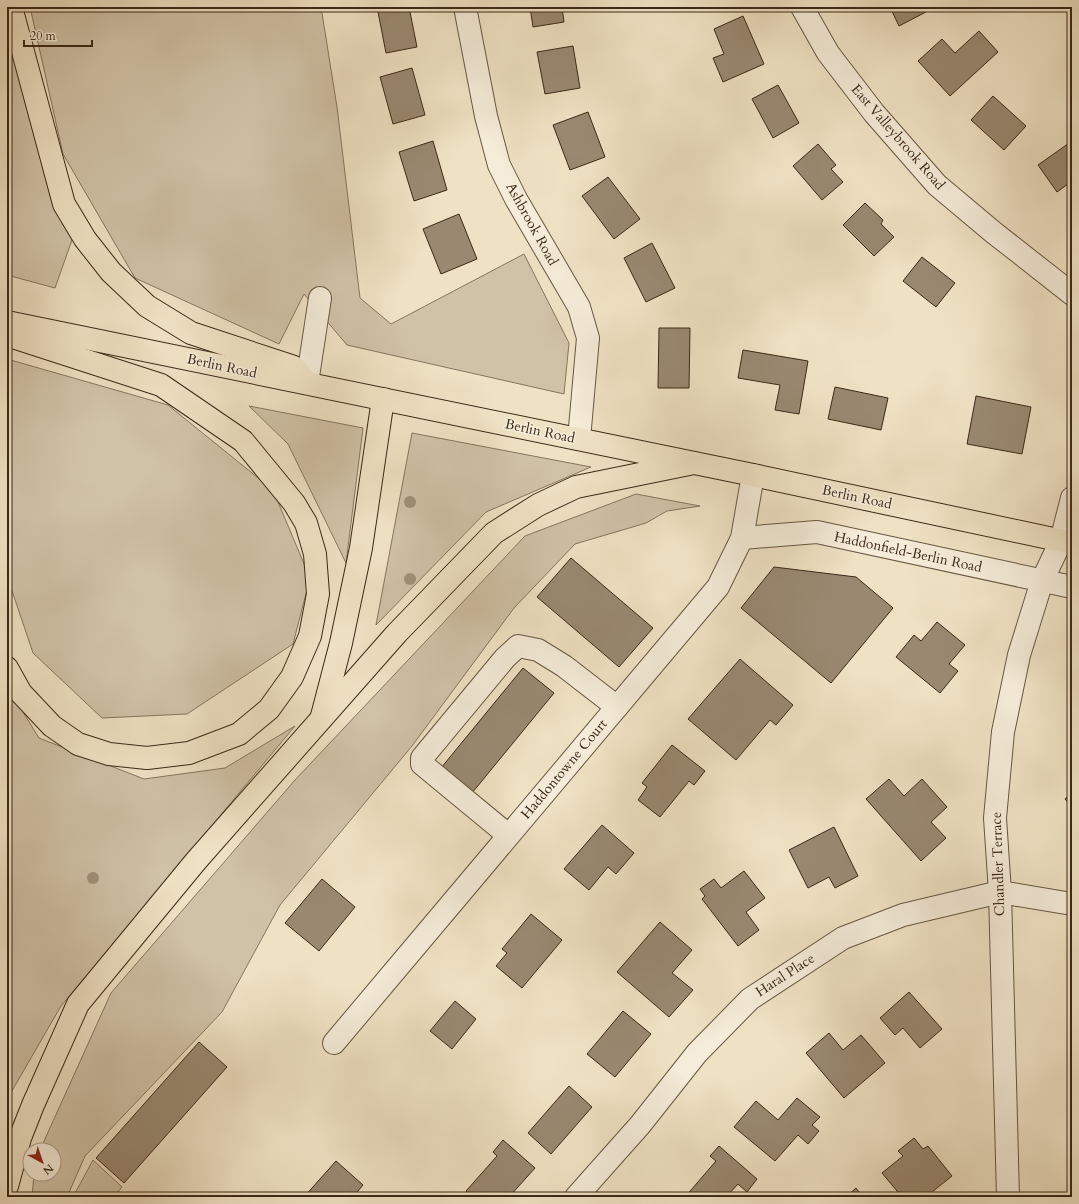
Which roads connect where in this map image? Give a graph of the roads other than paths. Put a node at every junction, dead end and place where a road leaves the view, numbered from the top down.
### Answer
1 (11, 7) edge
2 (465, 7) edge
3 (802, 7) edge
4 (1072, 294) edge
5 (320, 298) dead end
6 (7, 322) edge
7 (7, 328) edge
8 (307, 383) junction
9 (383, 399) junction
10 (579, 439) junction
11 (694, 463) junction
12 (753, 474) junction
13 (1072, 498) edge
14 (742, 538) junction
15 (1067, 542) edge
16 (1042, 582) junction
17 (1072, 587) edge
18 (7, 668) edge
19 (617, 706) junction
20 (320, 721) junction
21 (508, 835) junction
22 (1000, 892) junction
23 (1072, 904) edge
24 (334, 1043) dead end
25 (7, 1186) edge
26 (576, 1197) edge
27 (1008, 1197) edge

1 - 8 main road
2 - 10 street, Ashbrook Road
3 - 4 street, East Valleybrook Road
5 - 8 street
6 - 8 main road, Berlin Road
7 - 18 main road
8 - 9 main road, Berlin Road
9 - 10 main road, Berlin Road
9 - 20 main road
10 - 11 main road, Berlin Road
11 - 12 main road, Berlin Road
11 - 20 main road
12 - 14 street, Haddontowne Court
12 - 15 main road, Berlin Road
13 - 15 street, Chandler Terrace
14 - 16 street, Haddonfield-Berlin Road
14 - 19 street, Haddontowne Court
15 - 16 street, Chandler Terrace
16 - 17 street, Haddonfield-Berlin Road
16 - 22 street, Chandler Terrace
19 - 21 street, Haddontowne Court
19 - 21 street
20 - 25 main road
21 - 24 street, Haddontowne Court
22 - 23 street, Haral Place
22 - 26 street, Haral Place
22 - 27 street, Chandler Terrace

